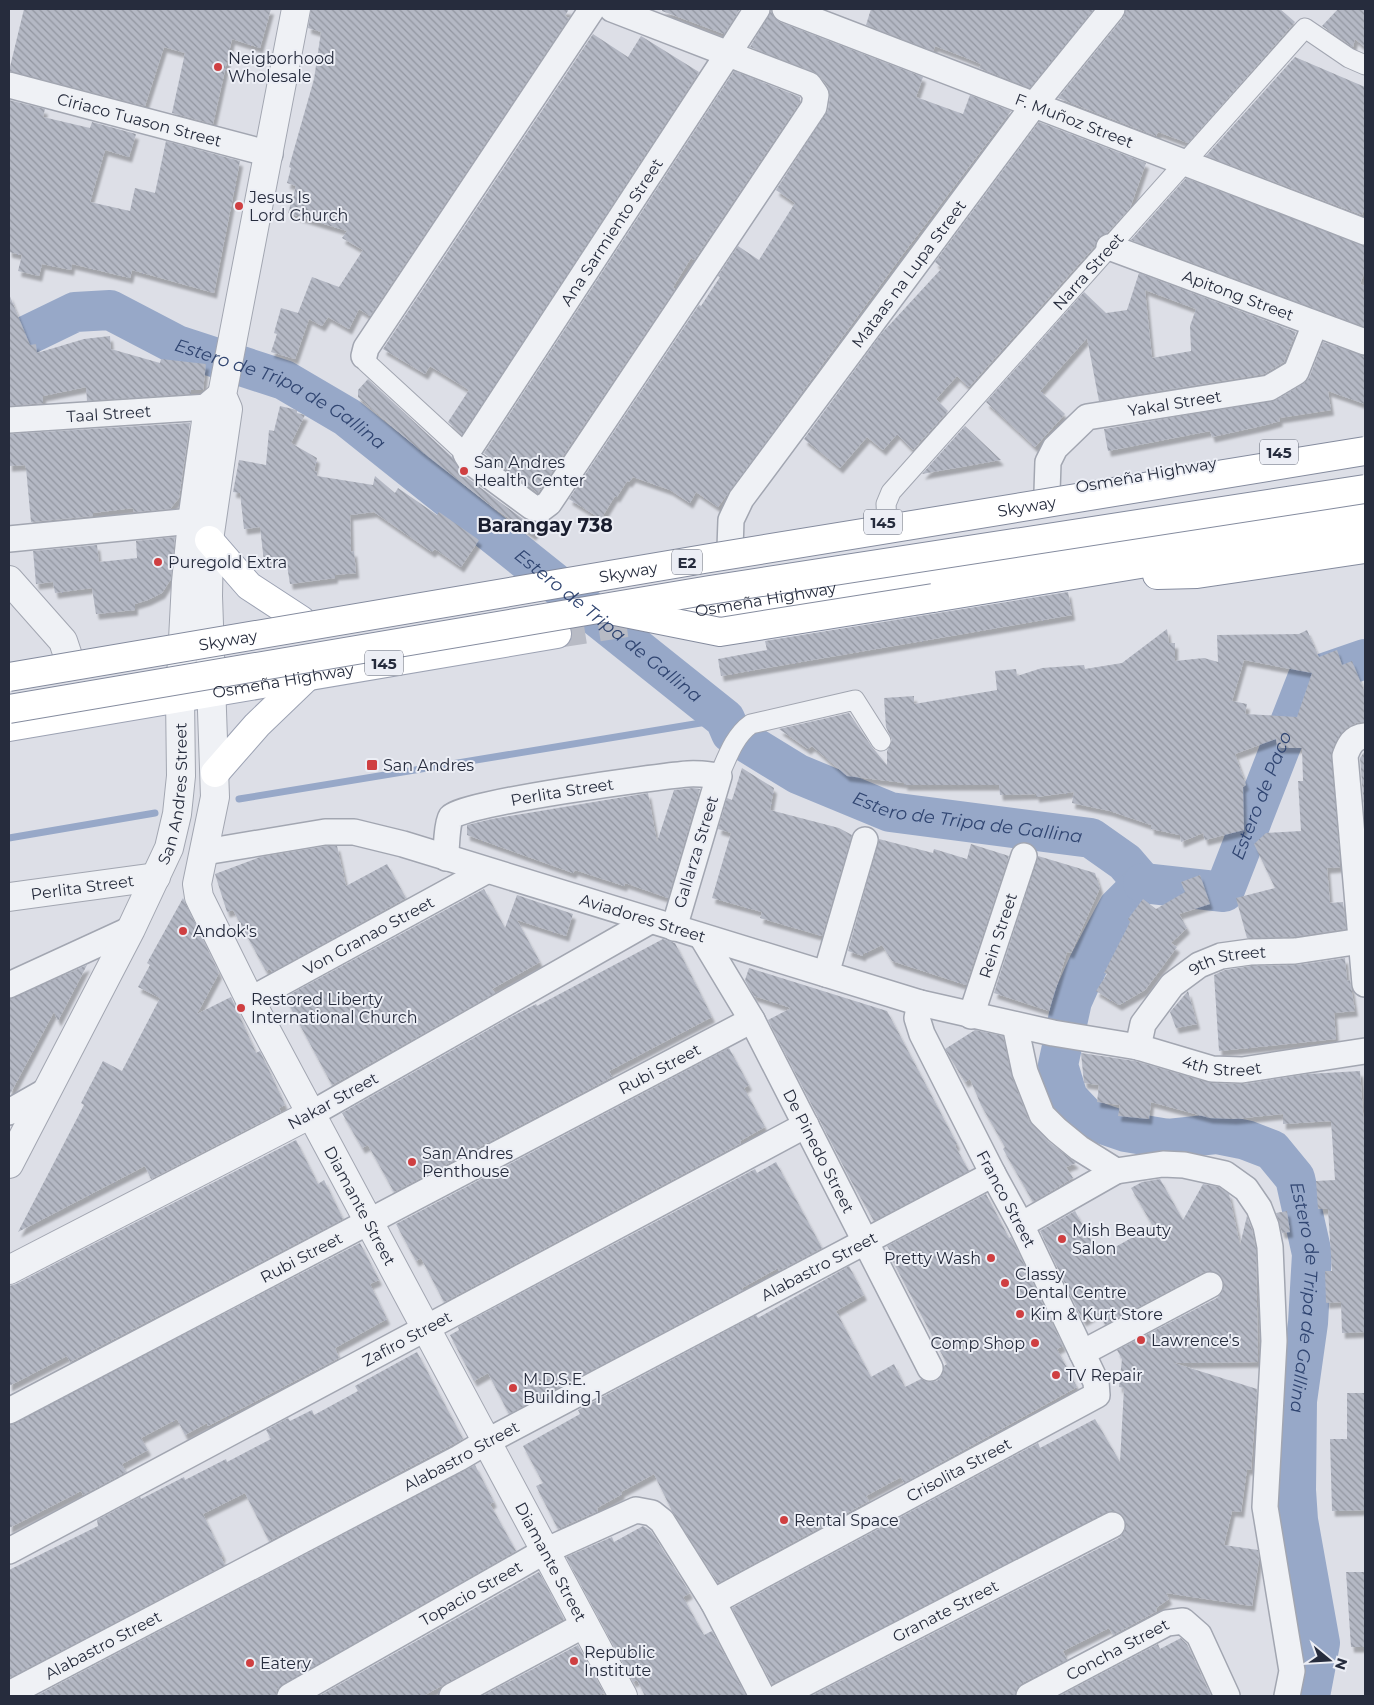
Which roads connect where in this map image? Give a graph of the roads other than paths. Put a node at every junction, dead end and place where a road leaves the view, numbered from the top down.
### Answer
1 (296, 9) edge
2 (592, 9) edge
3 (612, 9) edge
4 (757, 9) edge
5 (785, 9) edge
6 (1112, 9) edge
7 (728, 54) junction
8 (1365, 65) edge
9 (9, 85) edge
10 (1034, 105) junction
11 (270, 154) junction
12 (1184, 163) junction
13 (1365, 232) edge
14 (1109, 248) junction
15 (1315, 324) junction
16 (1365, 342) edge
17 (364, 356) joint
18 (218, 395) junction
19 (9, 420) edge
20 (1365, 438) edge
21 (1365, 451) edge
22 (466, 454) junction
23 (1365, 489) edge
24 (1047, 492) junction
25 (1365, 505) edge
26 (887, 522) junction
27 (1365, 527) edge
28 (200, 531) junction
29 (9, 539) edge
30 (730, 548) junction
31 (1365, 548) edge
32 (573, 574) dead end
33 (1070, 575) junction
34 (9, 580) edge
35 (497, 585) dead end
36 (599, 608) junction
37 (301, 620) junction
38 (640, 621) tunnel mouth
39 (557, 634) tunnel mouth
40 (196, 637) junction
41 (69, 659) junction
42 (9, 669) edge
43 (308, 676) junction
44 (9, 677) edge
45 (210, 691) junction
46 (180, 697) junction
47 (9, 709) edge
48 (9, 727) edge
49 (1365, 736) edge
50 (881, 740) dead end
51 (216, 773) junction
52 (719, 776) junction
53 (865, 840) dead end
54 (205, 852) junction
55 (1024, 856) dead end
56 (446, 858) junction
57 (486, 871) junction
58 (156, 877) junction
59 (9, 897) edge
60 (662, 924) junction
61 (131, 929) junction
62 (702, 936) junction
63 (1361, 941) junction
64 (826, 974) junction
65 (1365, 984) edge
66 (9, 986) edge
67 (250, 1000) junction
68 (920, 1003) junction
69 (971, 1016) junction
70 (752, 1020) junction
71 (1015, 1025) junction
72 (1079, 1038) joint
73 (1138, 1047) junction
74 (1365, 1051) edge
75 (46, 1091) junction
76 (9, 1112) edge
77 (311, 1114) junction
78 (806, 1125) junction
79 (9, 1164) edge
80 (1116, 1171) junction
81 (992, 1174) junction
82 (369, 1222) junction
83 (1021, 1225) junction
84 (865, 1241) junction
85 (9, 1270) edge
86 (1210, 1285) dead end
87 (427, 1330) junction
88 (1082, 1353) junction
89 (930, 1368) dead end
90 (1097, 1395) joint
91 (9, 1411) edge
92 (486, 1442) junction
93 (1112, 1525) dead end
94 (9, 1551) edge
95 (545, 1551) junction
96 (713, 1602) junction
97 (584, 1625) junction
98 (9, 1694) edge
99 (290, 1696) edge
100 (452, 1696) edge
101 (622, 1696) edge
102 (762, 1696) edge
103 (780, 1696) edge
104 (1029, 1696) edge
105 (1227, 1696) edge
106 (1287, 1696) edge

1 - 11 street, San Andres Street
2 - 17 street
3 - 7 street
4 - 7 street, Ana Sarmiento Street
5 - 10 street, F. Muñoz Street
6 - 10 street, Mataas na Lupa Street
7 - 22 street, Ana Sarmiento Street
7 - 22 street
8 - 12 street, Narra Street
9 - 11 street, Ciriaco Tuason Street
10 - 12 street, F. Muñoz Street
10 - 30 street, Mataas na Lupa Street
11 - 18 street, San Andres Street
12 - 13 street, F. Muñoz Street
12 - 14 street, Narra Street
14 - 15 street, Apitong Street
14 - 26 street, Narra Street
15 - 16 street, Apitong Street
15 - 24 street, Yakal Street
17 - 22 street
18 - 19 street, Taal Street
18 - 28 street, San Andres Street
20 - 24 main road, Osmeña Highway / 145
21 - 44 main road, Skyway / E2, bridge
23 - 36 main road, Skyway / E2, bridge
24 - 26 main road, Osmeña Highway / 145
25 - 38 main road, Osmeña Highway
26 - 30 main road, Osmeña Highway / 145
27 - 33 main road
28 - 29 street
28 - 37 main road
28 - 40 street, San Andres Street
30 - 32 main road, Osmeña Highway / 145
31 - 33 main road
33 - 36 main road, bridge
34 - 41 street
35 - 37 main road
36 - 47 main road, Skyway / E2, bridge
37 - 40 main road
39 - 43 main road, Osmeña Highway / 145
40 - 41 main road
40 - 45 street, San Andres Street
40 - 46 street, San Andres Street
41 - 42 main road
43 - 45 main road, Osmeña Highway / 145
43 - 51 main road
45 - 46 main road, Osmeña Highway / 145
45 - 51 street, Diamante Street
46 - 48 main road, Osmeña Highway / 145
46 - 58 street, San Andres Street
49 - 63 street
50 - 52 street
51 - 54 street, Diamante Street
52 - 56 street, Perlita Street
52 - 60 street, Gallarza Street
53 - 64 street
54 - 56 street, Aviadores Street
54 - 67 street, Diamante Street
55 - 69 street, Rein Street
56 - 57 street, Aviadores Street
57 - 60 street, Aviadores Street
57 - 67 street, Von Granao Street
58 - 59 street, Perlita Street
58 - 61 street, San Andres Street
60 - 62 street, Aviadores Street
60 - 77 street, Nakar Street
61 - 66 street
61 - 75 street, San Andres Street
62 - 64 street, Aviadores Street
62 - 70 street, De Pinedo Street
63 - 65 street
63 - 73 street, 9th Street
64 - 68 street, Aviadores Street
67 - 77 street, Diamante Street
68 - 69 street, Aviadores Street
68 - 81 street, Franco Street
69 - 71 street, Aviadores Street
70 - 78 street, De Pinedo Street
70 - 82 street, Rubi Street
71 - 72 street, Aviadores Street
71 - 80 street
72 - 73 street, 4th Street
73 - 74 street, 4th Street
75 - 76 street
75 - 79 street, San Andres Street
77 - 82 street, Diamante Street
77 - 85 street, Nakar Street
78 - 84 street, De Pinedo Street
78 - 87 street, Zafiro Street
80 - 83 street
80 - 106 street
81 - 83 street, Franco Street
81 - 84 street, Alabastro Street
82 - 87 street, Diamante Street
82 - 91 street, Rubi Street
83 - 88 street, Franco Street
84 - 89 street, De Pinedo Street
84 - 92 street, Alabastro Street
86 - 88 street
87 - 92 street, Diamante Street
87 - 94 street, Zafiro Street
88 - 90 street, Franco Street
90 - 96 street, Crisolita Street
92 - 95 street, Diamante Street
92 - 98 street, Alabastro Street
93 - 103 street, Granate Street
95 - 96 street, Topacio Street
95 - 97 street, Diamante Street
95 - 99 street, Topacio Street
96 - 102 street, Topacio Street
97 - 100 street
97 - 101 street, Diamante Street
104 - 105 street, Concha Street

